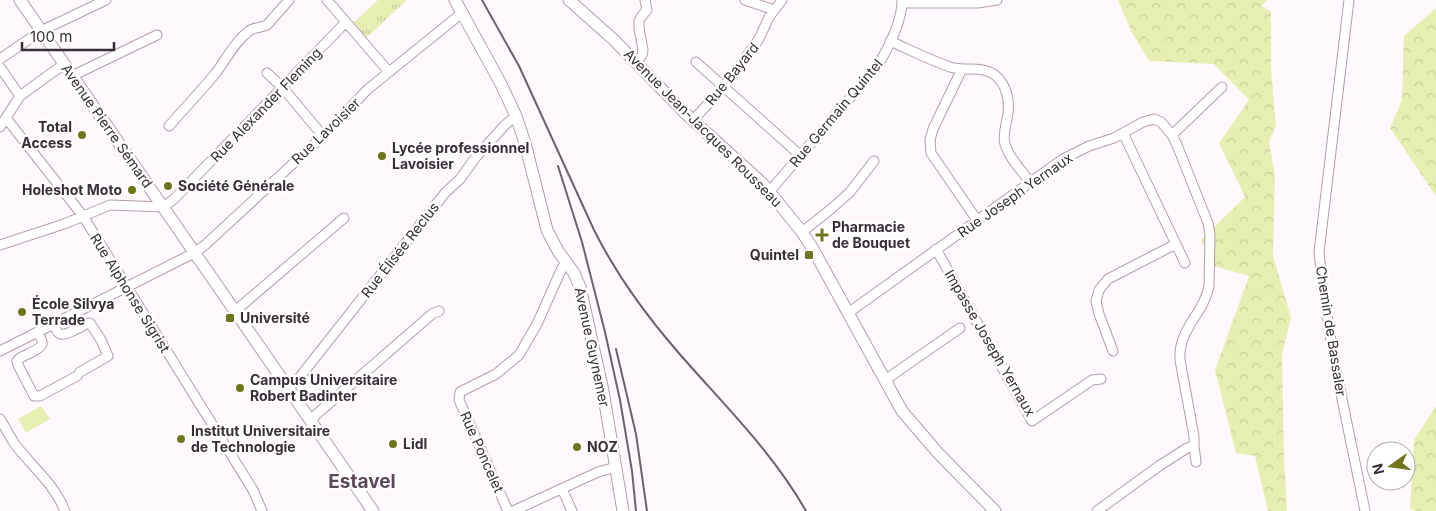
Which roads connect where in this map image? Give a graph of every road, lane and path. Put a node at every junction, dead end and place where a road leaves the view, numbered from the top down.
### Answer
1 (20, 0) edge
2 (106, 0) edge
3 (289, 0) edge
4 (327, 0) edge
5 (455, 0) edge
6 (570, 0) edge
7 (645, 0) edge
8 (745, 0) edge
9 (782, 0) edge
10 (997, 0) edge
11 (1349, 0) edge
12 (902, 1) edge
13 (774, 10) junction
14 (462, 13) junction
15 (346, 22) junction
16 (41, 31) junction
17 (157, 35) dead end
18 (890, 41) junction
19 (0, 59) edge
20 (637, 62) junction
21 (696, 62) dead end
22 (64, 64) junction
23 (0, 67) edge
24 (962, 69) junction
25 (389, 72) junction
26 (268, 73) dead end
27 (72, 76) junction
28 (724, 87) junction
29 (1222, 87) dead end
30 (283, 88) junction
31 (20, 96) junction
32 (516, 116) junction
33 (6, 118) junction
34 (693, 120) junction
35 (169, 126) dead end
36 (0, 127) edge
37 (1123, 133) junction
38 (1172, 135) junction
39 (324, 136) junction
40 (801, 156) junction
41 (874, 161) dead end
42 (1030, 182) junction
43 (769, 192) junction
44 (164, 207) junction
45 (83, 216) junction
46 (344, 218) dead end
47 (977, 220) junction
48 (802, 232) junction
49 (1176, 244) junction
50 (0, 245) edge
51 (936, 249) junction
52 (194, 253) junction
53 (1185, 263) dead end
54 (568, 264) junction
55 (127, 287) junction
56 (439, 311) dead end
57 (234, 312) junction
58 (848, 313) junction
59 (53, 324) junction
60 (960, 328) dead end
61 (37, 332) junction
62 (0, 351) edge
63 (1114, 351) dead end
64 (1101, 379) dead end
65 (884, 380) junction
66 (288, 389) junction
67 (0, 419) edge
68 (310, 420) junction
69 (1194, 446) junction
70 (1196, 462) dead end
71 (616, 467) junction
72 (562, 489) junction
73 (65, 511) edge
74 (262, 511) edge
75 (373, 511) edge
76 (508, 511) edge
77 (513, 511) edge
78 (572, 511) edge
79 (623, 511) edge
80 (995, 511) edge
81 (1097, 511) edge
82 (1365, 511) edge

1 - 16 main road, Avenue Pierre Sémard
2 - 16 street
3 - 35 street
4 - 15 street
5 - 14 main road, Avenue Guynemer
6 - 20 main road, Avenue Jean-Jacques Rousseau
7 - 20 street
8 - 13 street
9 - 13 street, Rue Bayard
10 - 12 street
11 - 82 street, Chemin de Bassaler
12 - 18 street, Rue Germain Quintel
13 - 28 street, Rue Bayard
14 - 25 street, Rue Lavoisier
14 - 32 main road, Avenue Guynemer
15 - 25 street
15 - 30 street, Rue Alexander Fleming
16 - 19 street
16 - 22 main road, Avenue Pierre Sémard
17 - 27 street
18 - 24 street
18 - 40 street, Rue Germain Quintel
20 - 34 main road, Avenue Jean-Jacques Rousseau
21 - 28 street
22 - 27 main road, Avenue Pierre Sémard
22 - 31 street
23 - 31 street
24 - 42 street
24 - 47 street
25 - 39 street, Rue Lavoisier
26 - 30 street
27 - 44 main road, Avenue Pierre Sémard
28 - 34 street, Rue Bayard
28 - 40 street
29 - 38 street
30 - 39 street
30 - 44 street, Rue Alexander Fleming
31 - 33 street
32 - 54 main road, Avenue Guynemer
32 - 66 street, Rue Élisée Reclus
33 - 36 street
33 - 45 street, Rue Alphonse Sigrist
34 - 43 main road, Avenue Jean-Jacques Rousseau
37 - 38 street, Rue Joseph Yernaux
37 - 42 street, Rue Joseph Yernaux
37 - 49 street
38 - 69 street, Rue Joseph Yernaux
39 - 52 street, Rue Lavoisier
40 - 43 street, Rue Germain Quintel
41 - 48 street
42 - 47 street, Rue Joseph Yernaux
43 - 48 main road, Avenue Jean-Jacques Rousseau
44 - 45 street
44 - 52 main road, Avenue Pierre Sémard
45 - 50 street
45 - 55 street, Rue Alphonse Sigrist
46 - 57 street
47 - 51 street, Rue Joseph Yernaux
48 - 58 main road, Avenue Jean-Jacques Rousseau
49 - 53 street
49 - 63 street
51 - 58 street, Rue Joseph Yernaux
51 - 64 street, Impasse Joseph Yernaux
52 - 55 street, Rue Lavoisier
52 - 57 main road, Avenue Pierre Sémard
54 - 71 main road, Avenue Guynemer
54 - 76 street, Rue Poncelet
55 - 59 street, Rue Lavoisier
55 - 74 street, Rue Alphonse Sigrist
56 - 68 street
57 - 66 main road, Avenue Pierre Sémard
58 - 65 main road, Avenue Jean-Jacques Rousseau
59 - 61 street, Rue Lavoisier
59 - 61 street
60 - 65 street
61 - 62 street, Rue Lavoisier
65 - 80 main road, Avenue Jean-Jacques Rousseau
66 - 68 main road, Avenue Pierre Sémard
67 - 73 street
68 - 75 main road, Avenue Pierre Sémard
69 - 70 street, Rue Joseph Yernaux
69 - 81 street
71 - 72 street
71 - 79 main road, Avenue Guynemer
72 - 77 street
72 - 78 street

